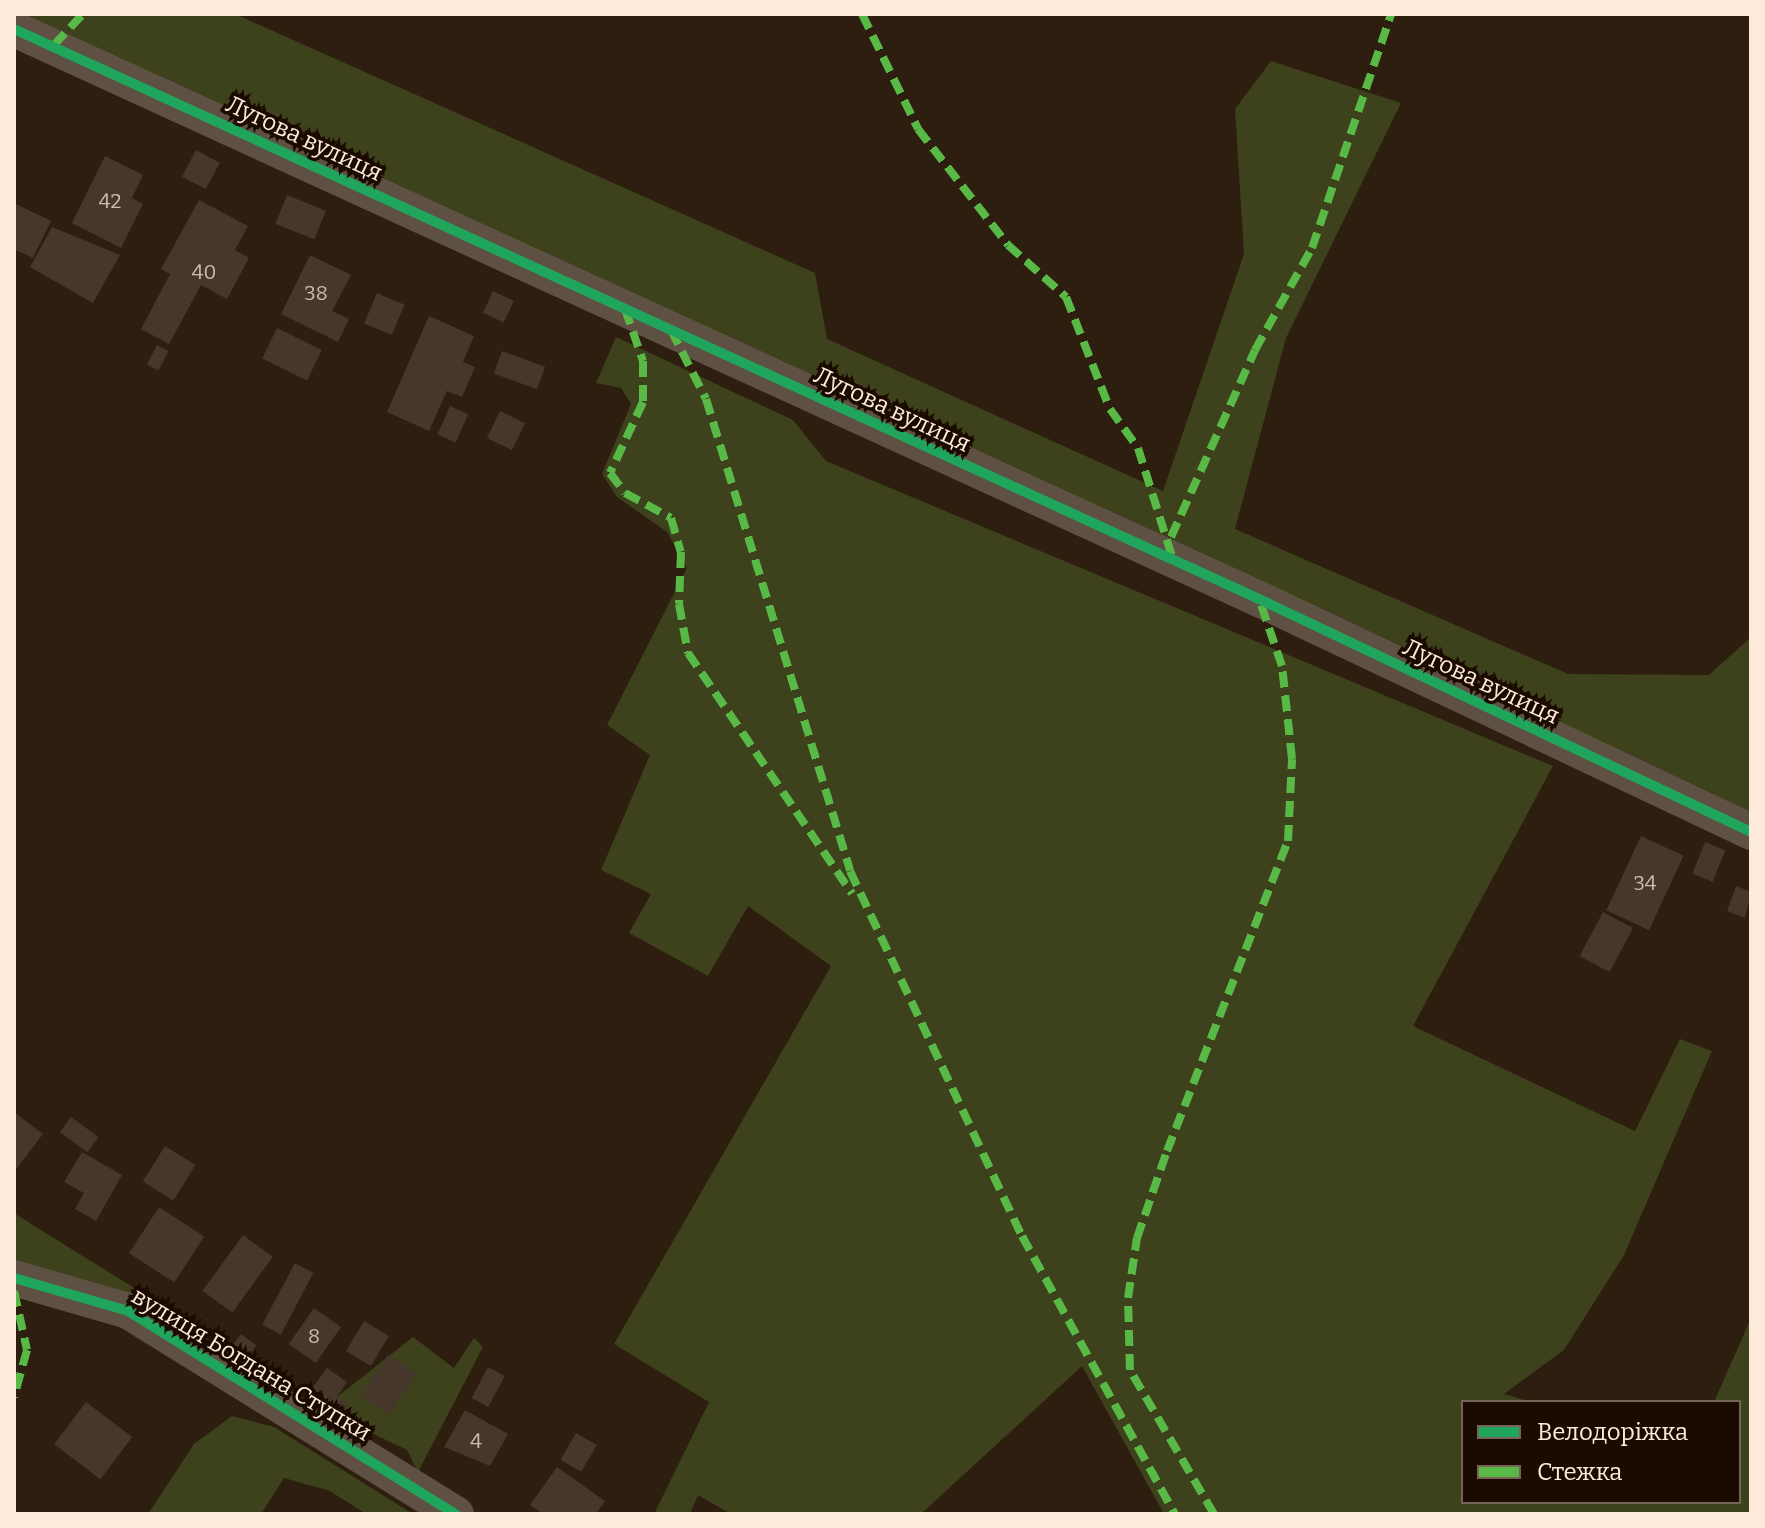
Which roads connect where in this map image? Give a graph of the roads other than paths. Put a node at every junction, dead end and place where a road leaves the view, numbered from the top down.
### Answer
1 (14, 29) edge
2 (1751, 832) edge
3 (14, 1278) edge
4 (456, 1514) edge

1 - 2 street, Лугова вулиця
3 - 4 street, вулиця Богдана Ступки

